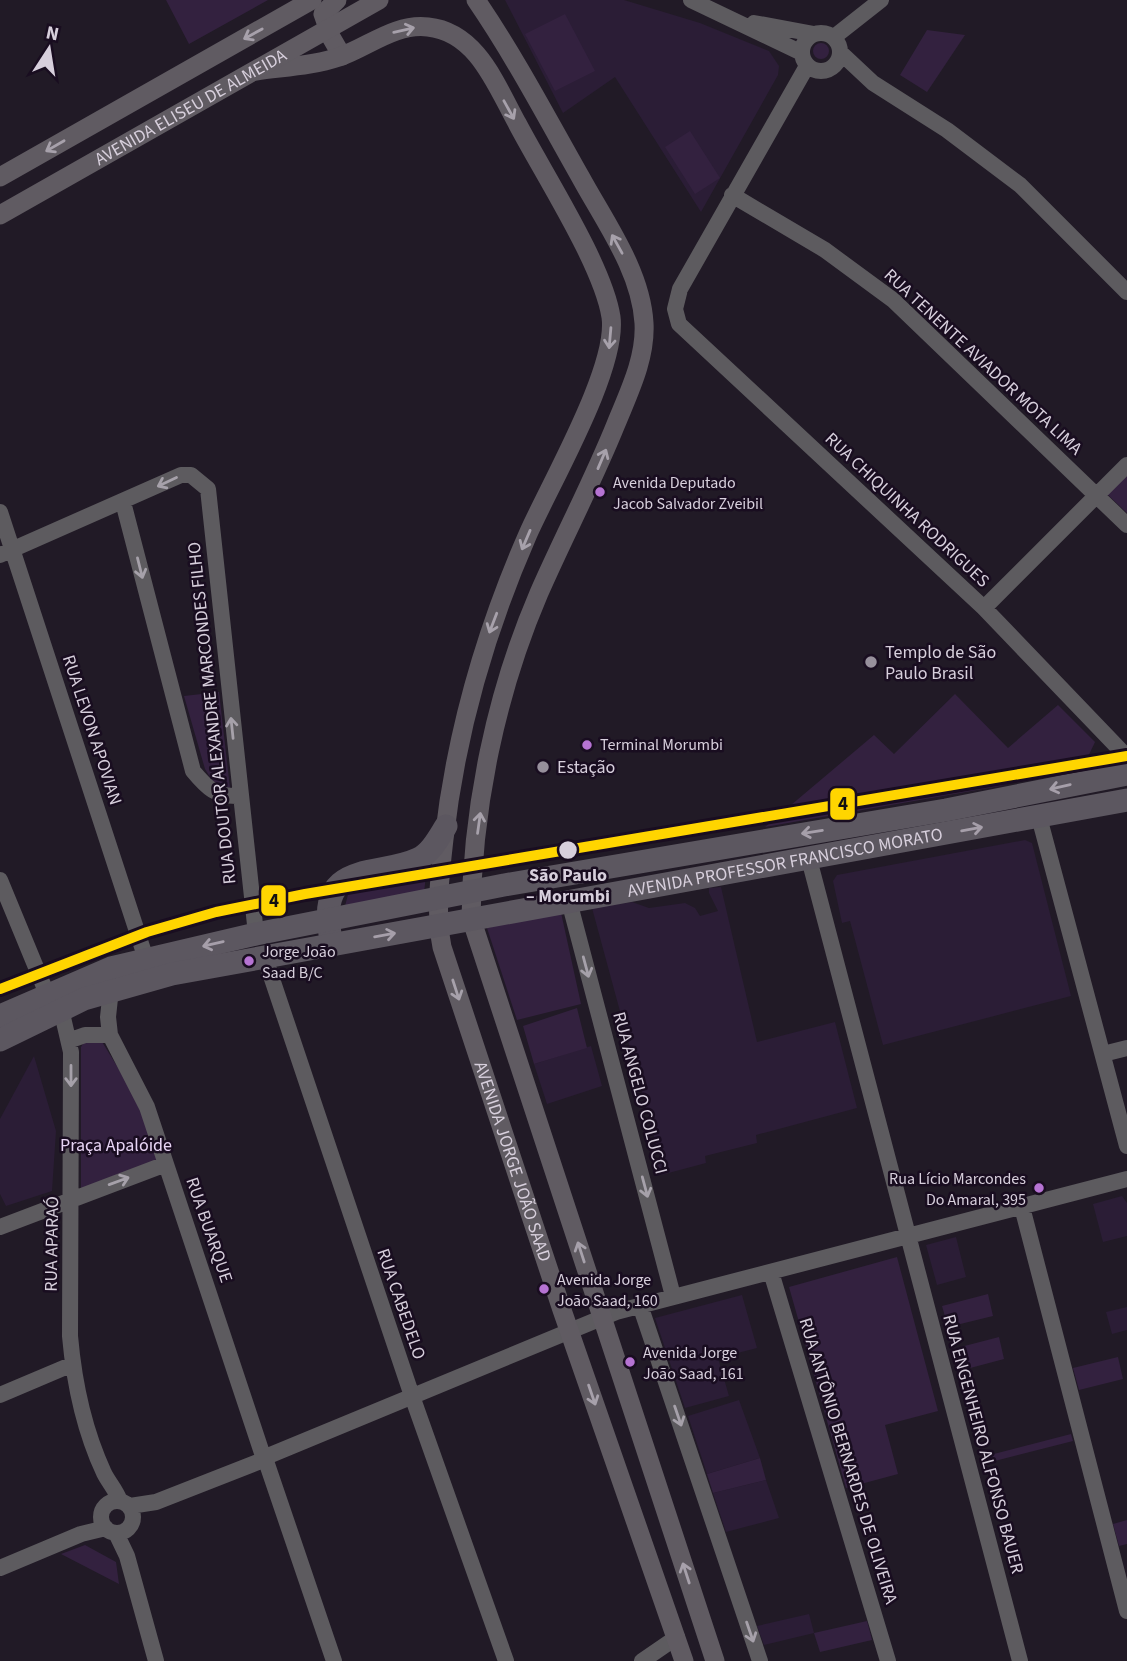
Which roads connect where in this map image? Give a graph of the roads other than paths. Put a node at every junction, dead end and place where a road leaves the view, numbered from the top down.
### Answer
1 (313, 0) edge
2 (337, 0) edge
3 (379, 0) edge
4 (476, 0) edge
5 (492, 0) edge
6 (691, 0) edge
7 (881, 0) edge
8 (738, 20) junction
9 (327, 30) junction
10 (814, 34) junction
11 (834, 37) junction
12 (504, 41) junction
13 (841, 53) junction
14 (342, 56) junction
15 (804, 59) junction
16 (830, 70) junction
17 (256, 71) junction
18 (873, 83) junction
19 (0, 177) edge
20 (732, 195) junction
21 (0, 215) edge
22 (1127, 292) edge
23 (1127, 465) edge
24 (1097, 495) junction
25 (123, 502) junction
26 (0, 512) edge
27 (1127, 525) edge
28 (6, 552) edge
29 (984, 608) junction
30 (467, 705) junction
31 (499, 711) junction
32 (1127, 757) edge
33 (1127, 774) edge
34 (239, 796) junction
35 (1127, 800) edge
36 (1039, 817) junction
37 (446, 826) junction
38 (809, 859) junction
39 (0, 880) edge
40 (471, 891) junction
41 (439, 897) junction
42 (569, 901) junction
43 (471, 918) junction
44 (327, 920) junction
45 (438, 925) junction
46 (256, 934) junction
47 (332, 944) junction
48 (265, 958) junction
49 (146, 960) junction
50 (111, 989) junction
51 (54, 1002) junction
52 (0, 1016) edge
53 (110, 1035) junction
54 (0, 1040) edge
55 (71, 1040) junction
56 (1127, 1048) edge
57 (1103, 1055) junction
58 (1127, 1146) edge
59 (166, 1164) junction
60 (1127, 1179) edge
61 (71, 1199) junction
62 (1022, 1207) junction
63 (0, 1227) edge
64 (909, 1236) junction
65 (771, 1272) junction
66 (673, 1296) junction
67 (640, 1305) junction
68 (601, 1317) junction
69 (569, 1330) junction
70 (73, 1364) junction
71 (0, 1395) edge
72 (412, 1396) junction
73 (263, 1459) junction
74 (651, 1465) junction
75 (619, 1474) junction
76 (659, 1491) junction
77 (629, 1502) junction
78 (117, 1517) junction
79 (0, 1568) edge
80 (1127, 1611) edge
81 (677, 1637) junction
82 (156, 1661) edge
83 (334, 1661) edge
84 (506, 1661) edge
85 (642, 1661) edge
86 (684, 1661) edge
87 (715, 1661) edge
88 (760, 1661) edge
89 (888, 1661) edge
90 (1020, 1661) edge

1 -> 19 main road, AVENIDA ELISEU DE ALMEIDA
2 - 9 main road
3 - 9 main road, AVENIDA ELISEU DE ALMEIDA
4 - 12 main road
5 - 12 main road
6 - 8 street
7 - 11 street
8 - 10 street
8 - 15 street
9 - 14 main road
9 - 17 main road, AVENIDA ELISEU DE ALMEIDA
10 - 11 street
10 - 15 street
11 - 13 street
31 -> 12 main road
13 - 16 street
13 - 18 street
14 - 17 main road
14 -> 30 main road
15 - 16 street
15 - 20 street
16 - 18 street
17 - 21 main road, AVENIDA ELISEU DE ALMEIDA
18 - 22 street
20 - 24 street, RUA TENENTE AVIADOR MOTA LIMA
20 - 29 street, RUA CHIQUINHA RODRIGUES
23 - 24 street
24 - 27 street, RUA TENENTE AVIADOR MOTA LIMA
24 - 29 street
25 - 28 street
25 -> 34 street
34 -> 25 street, RUA DOUTOR ALEXANDRE MARCONDES FILHO
26 - 28 street, RUA LEVON APOVIAN
28 - 49 street, RUA LEVON APOVIAN
29 - 32 street, RUA CHIQUINHA RODRIGUES
30 - 31 main road
30 - 37 main road
40 -> 31 main road
33 -> 40 highway, AVENIDA PROFESSOR FRANCISCO MORATO
34 - 46 street, RUA DOUTOR ALEXANDRE MARCONDES FILHO
35 - 36 highway, AVENIDA PROFESSOR FRANCISCO MORATO
38 -> 36 highway, AVENIDA PROFESSOR FRANCISCO MORATO
36 - 57 street
37 - 41 main road
37 - 44 highway
38 - 42 highway, AVENIDA PROFESSOR FRANCISCO MORATO
38 - 64 street, RUA ENGENHEIRO ALFONSO BAUER
39 - 51 street, RUA APARAÓ
40 - 41 highway, AVENIDA PROFESSOR FRANCISCO MORATO
40 - 43 main road
41 - 44 highway, AVENIDA PROFESSOR FRANCISCO MORATO
41 - 45 main road, AVENIDA JORGE JOÃO SAAD
42 - 43 highway, AVENIDA PROFESSOR FRANCISCO MORATO
42 -> 66 street, RUA ANGELO COLUCCI
43 - 45 highway, AVENIDA PROFESSOR FRANCISCO MORATO
68 -> 43 main road, AVENIDA JORGE JOÃO SAAD
44 - 46 highway, AVENIDA PROFESSOR FRANCISCO MORATO
44 - 47 highway
47 -> 45 highway, AVENIDA PROFESSOR FRANCISCO MORATO
45 -> 69 main road, AVENIDA JORGE JOÃO SAAD
46 -> 49 highway, AVENIDA PROFESSOR FRANCISCO MORATO
47 - 48 highway, AVENIDA PROFESSOR FRANCISCO MORATO
48 - 50 highway, AVENIDA PROFESSOR FRANCISCO MORATO
48 - 72 street, RUA CABEDELO
49 - 51 highway, AVENIDA PROFESSOR FRANCISCO MORATO
50 - 51 highway, AVENIDA PROFESSOR FRANCISCO MORATO
50 - 53 street, RUA BUARQUE
51 - 52 highway, AVENIDA PROFESSOR FRANCISCO MORATO
51 - 54 highway, AVENIDA PROFESSOR FRANCISCO MORATO
51 - 55 street, RUA APARAÓ
53 - 55 street
53 - 59 street, RUA BUARQUE
55 -> 61 street, RUA APARAÓ
56 - 57 street
57 - 58 street
61 -> 59 street
59 - 73 street, RUA BUARQUE
60 - 62 street
61 - 63 street
61 - 70 street, RUA APARAÓ
62 - 64 street
62 - 80 street
64 - 65 street
64 - 90 street, RUA ENGENHEIRO ALFONSO BAUER
65 - 66 street
65 - 89 street, RUA ANTÔNIO BERNARDES DE OLIVEIRA
66 - 67 street
67 - 68 street
67 -> 88 street
68 - 69 street
68 - 74 main road, AVENIDA JORGE JOÃO SAAD
69 - 72 street
69 -> 75 main road, AVENIDA JORGE JOÃO SAAD
70 - 71 street
70 - 78 street, RUA APARAÓ
72 - 73 street
72 - 84 street, RUA CABEDELO
73 - 78 street
73 - 83 street, RUA BUARQUE
74 - 75 main road
74 - 76 main road, AVENIDA JORGE JOÃO SAAD
75 - 77 main road, AVENIDA JORGE JOÃO SAAD
76 - 77 main road
87 -> 76 main road, AVENIDA JORGE JOÃO SAAD
77 - 81 main road, AVENIDA JORGE JOÃO SAAD
78 - 79 street
78 - 82 street, RUA APARAÓ
81 - 85 street
81 - 86 main road, AVENIDA JORGE JOÃO SAAD

